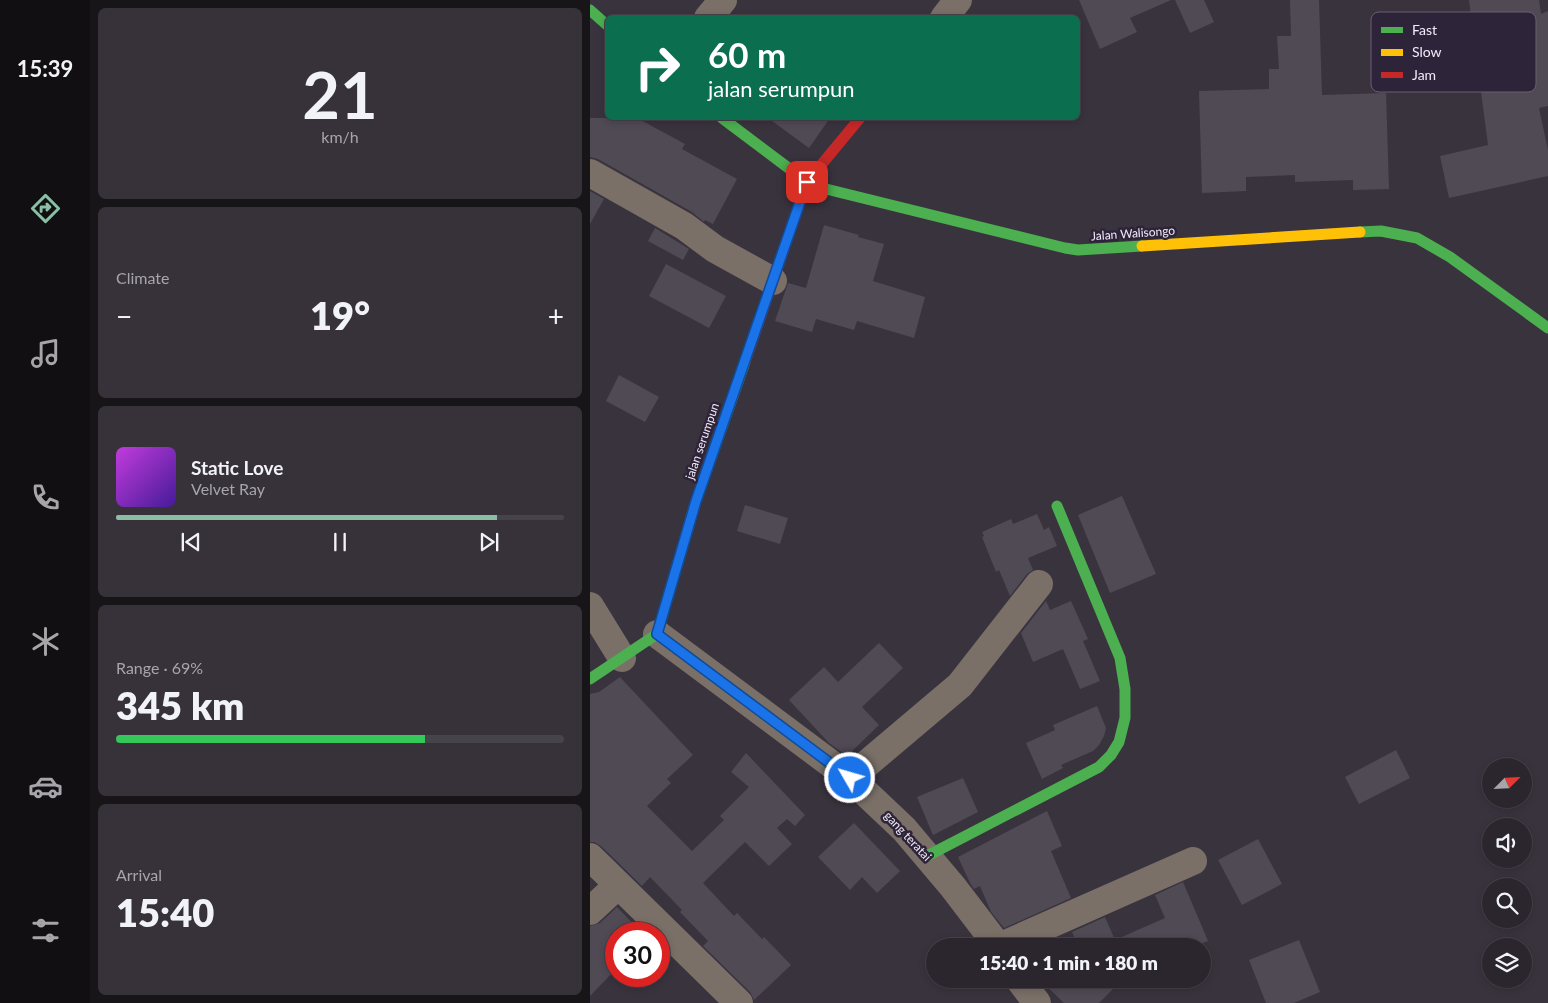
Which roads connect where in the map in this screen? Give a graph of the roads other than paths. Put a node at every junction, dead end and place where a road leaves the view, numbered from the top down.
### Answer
1 (724, 0) edge
2 (958, 0) edge
3 (711, 15) edge
4 (946, 15) edge
5 (725, 120) edge
6 (858, 120) edge
7 (590, 173) edge
8 (807, 182) junction
9 (773, 281) junction
10 (1548, 328) edge
11 (1057, 506) dead end
12 (1039, 584) dead end
13 (590, 606) edge
14 (657, 634) junction
15 (622, 658) junction
16 (590, 679) edge
17 (850, 778) junction
18 (927, 856) junction
19 (590, 857) edge
20 (1193, 861) dead end
21 (618, 885) junction
22 (590, 911) edge
23 (993, 938) edge
24 (1017, 938) edge
25 (1026, 988) edge
26 (739, 1003) edge
27 (1037, 1003) edge

1 - 3 street
2 - 4 street
5 - 8 street, Jalan Walisongo
6 - 8 street
7 - 9 street
8 - 9 street, jalan serumpun
8 - 10 street, Jalan Walisongo
9 - 14 street, jalan serumpun
11 - 18 street
12 - 17 street
13 - 15 street
14 - 15 street
14 - 17 street, gang teratai
15 - 16 street
17 - 18 street, gang teratai
18 - 23 street, gang teratai
19 - 21 street
20 - 24 street
21 - 22 street
21 - 26 street
25 - 27 street

